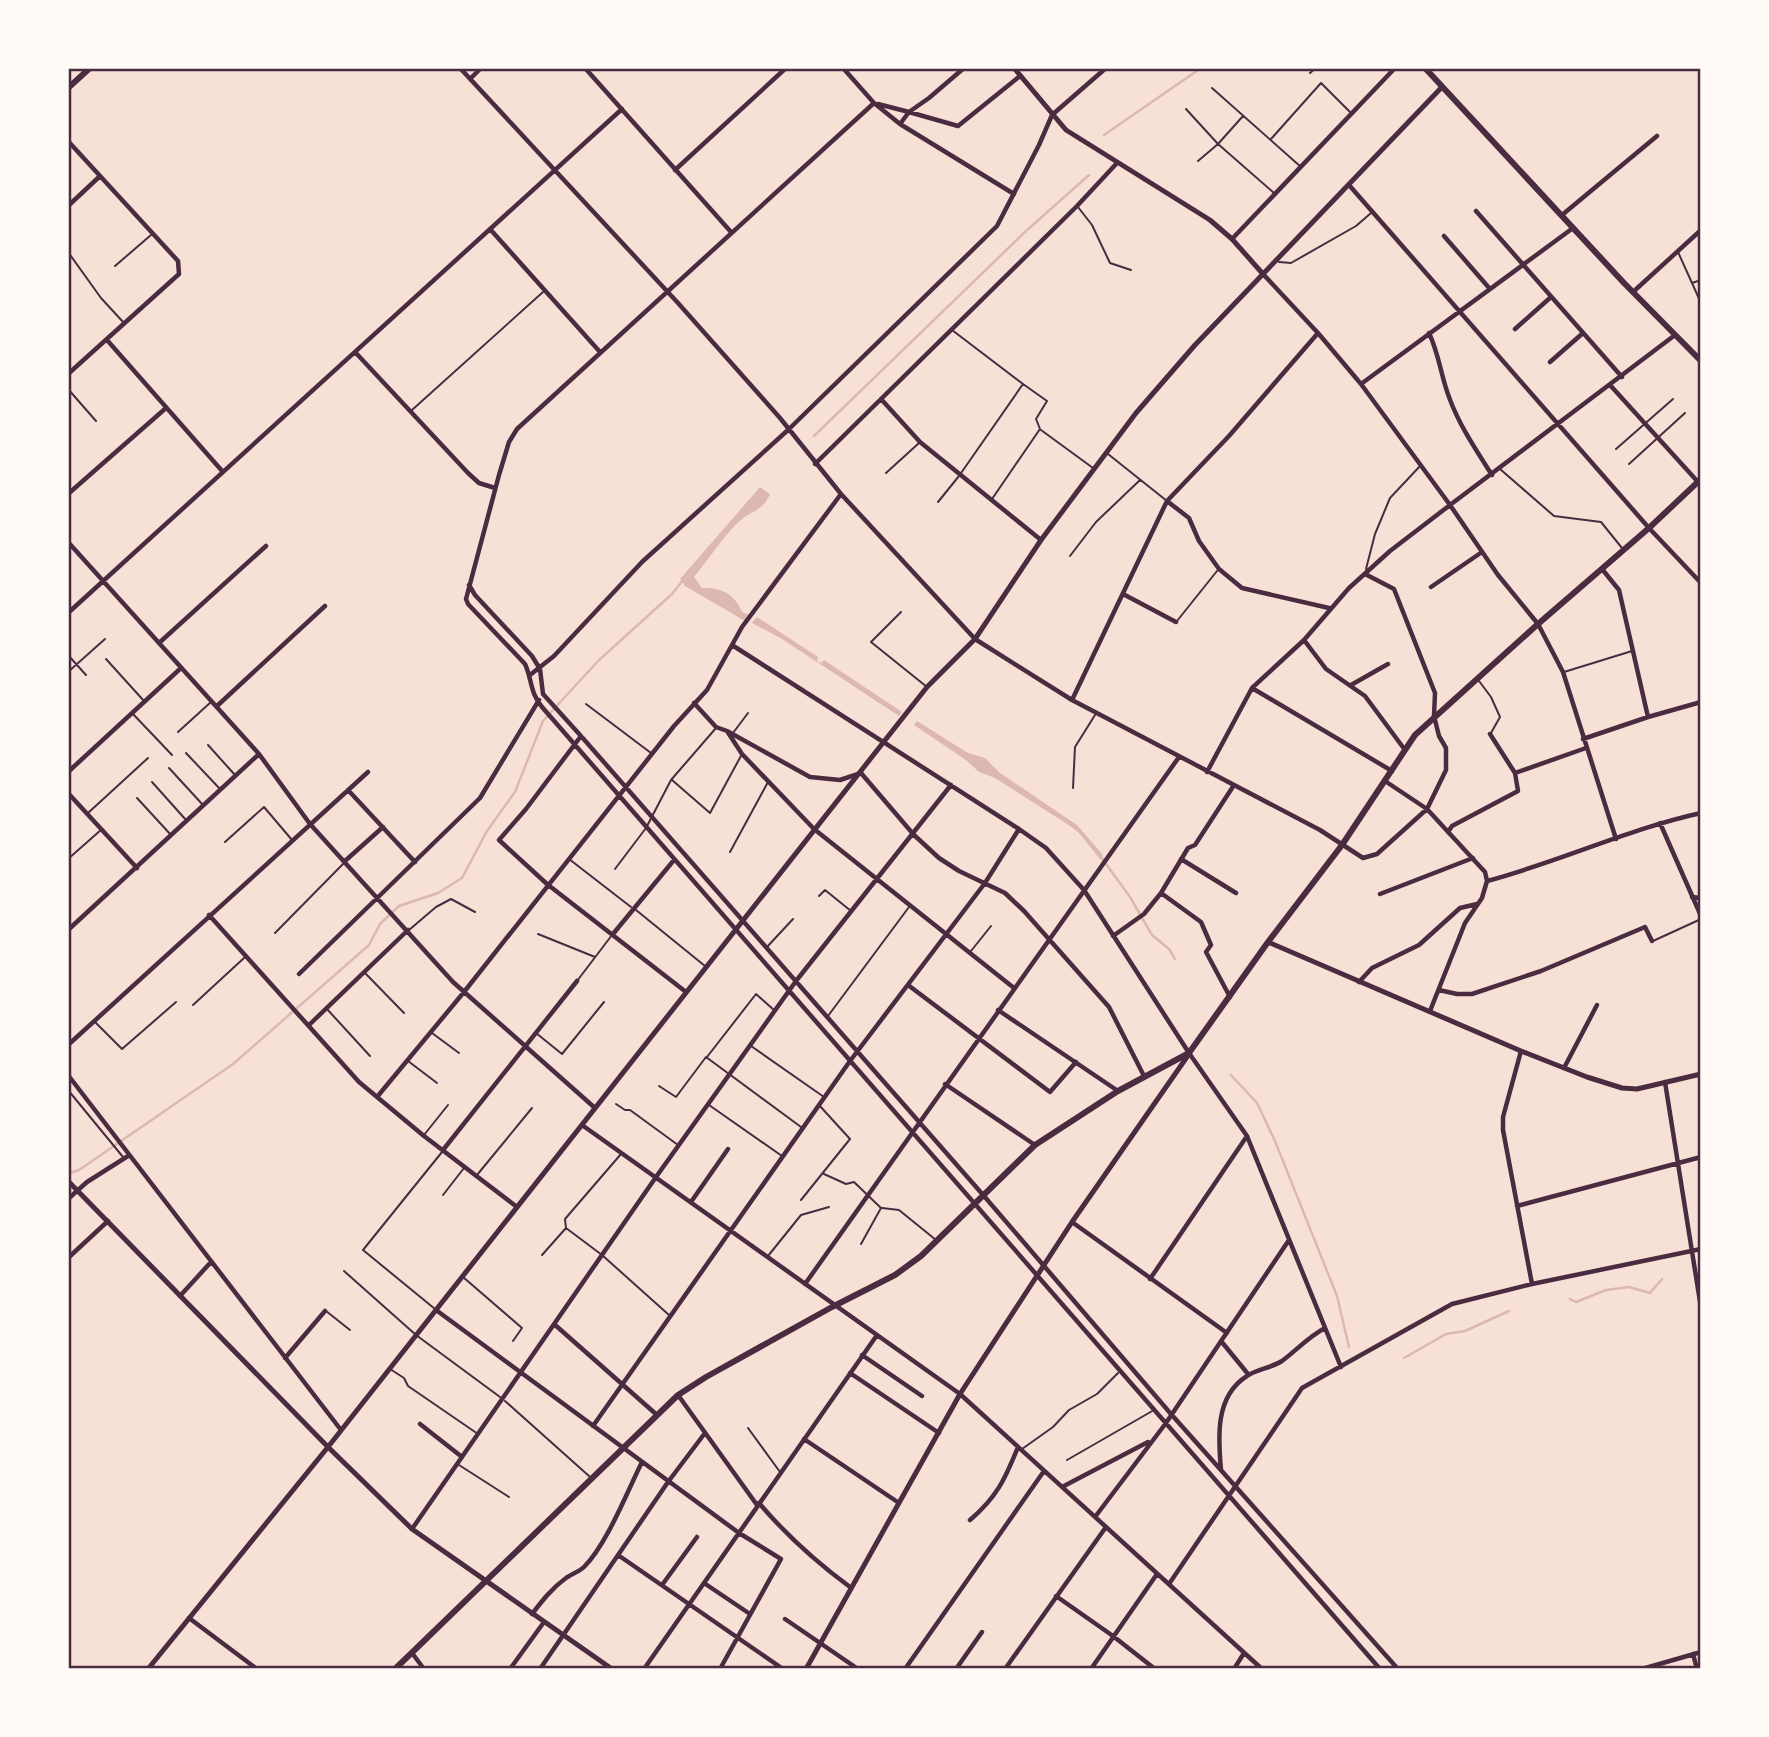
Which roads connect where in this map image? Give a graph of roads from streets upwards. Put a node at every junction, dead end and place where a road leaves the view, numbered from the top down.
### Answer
1 (90, 68) edge
2 (460, 68) edge
3 (481, 68) edge
4 (585, 68) edge
5 (786, 68) edge
6 (843, 68) edge
7 (964, 68) edge
8 (1014, 68) edge
9 (1106, 68) edge
10 (1395, 68) edge
11 (1425, 68) edge
12 (1020, 76) junction
13 (470, 79) junction
14 (1442, 87) junction
15 (68, 88) edge
16 (874, 103) junction
17 (622, 109) junction
18 (909, 112) junction
19 (1052, 115) junction
20 (900, 124) junction
21 (1657, 136) dead end
22 (68, 141) edge
23 (1117, 163) junction
24 (675, 170) junction
25 (556, 171) junction
26 (99, 177) junction
27 (1349, 186) junction
28 (1014, 194) junction
29 (68, 206) edge
30 (1476, 211) dead end
31 (1562, 215) junction
32 (1573, 228) junction
33 (490, 229) junction
34 (1701, 230) edge
35 (731, 233) junction
36 (1444, 236) dead end
37 (1232, 239) junction
38 (1523, 265) junction
39 (1263, 274) junction
40 (1490, 289) junction
41 (668, 292) junction
42 (1633, 292) junction
43 (1551, 297) junction
44 (1459, 312) junction
45 (1516, 329) dead end
46 (1318, 333) junction
47 (1429, 333) junction
48 (1583, 333) junction
49 (1675, 335) junction
50 (107, 340) junction
51 (355, 352) junction
52 (600, 352) junction
53 (1701, 361) edge
54 (1550, 362) dead end
55 (68, 374) edge
56 (1622, 377) junction
57 (1361, 384) junction
58 (1610, 385) junction
59 (881, 399) junction
60 (166, 408) junction
61 (1559, 425) junction
62 (788, 430) junction
63 (816, 464) junction
64 (223, 472) junction
65 (1492, 475) junction
66 (1699, 480) edge
67 (495, 488) junction
68 (68, 494) edge
69 (841, 494) junction
70 (1167, 501) junction
71 (1450, 505) junction
72 (1649, 528) junction
73 (1041, 540) junction
74 (68, 542) edge
75 (266, 545) dead end
76 (1482, 552) junction
77 (1602, 569) junction
78 (1365, 574) junction
79 (102, 582) junction
80 (1701, 583) edge
81 (469, 584) junction
82 (1431, 587) dead end
83 (1123, 594) junction
84 (325, 606) dead end
85 (1329, 608) junction
86 (68, 613) edge
87 (1176, 622) road end
88 (1538, 624) junction
89 (975, 639) junction
90 (1304, 640) junction
91 (159, 643) junction
92 (732, 645) junction
93 (1388, 664) dead end
94 (181, 668) junction
95 (540, 669) junction
96 (530, 675) junction
97 (1351, 685) junction
98 (1252, 688) junction
99 (545, 697) junction
100 (1072, 700) junction
101 (537, 702) junction
102 (1701, 702) edge
103 (694, 703) junction
104 (217, 706) junction
105 (1434, 716) junction
106 (1648, 717) junction
107 (730, 733) junction
108 (1490, 734) road end
109 (581, 736) junction
110 (1583, 739) junction
111 (883, 743) junction
112 (574, 745) junction
113 (1586, 748) junction
114 (1405, 750) junction
115 (260, 754) junction
116 (1179, 757) junction
117 (1392, 771) junction
118 (68, 772) edge
119 (368, 772) dead end
120 (1207, 772) junction
121 (861, 773) junction
122 (1515, 774) junction
123 (1385, 780) junction
124 (951, 785) junction
125 (1234, 785) junction
126 (626, 788) junction
127 (348, 790) junction
128 (68, 793) edge
129 (618, 796) junction
130 (1427, 809) junction
131 (1701, 813) edge
132 (1660, 823) junction
133 (310, 824) junction
134 (383, 827) junction
135 (814, 829) junction
136 (1019, 829) junction
137 (1448, 832) junction
138 (914, 835) junction
139 (1616, 839) junction
140 (1342, 845) junction
141 (1473, 858) junction
142 (1181, 859) junction
143 (674, 860) junction
144 (345, 862) junction
145 (415, 862) junction
146 (137, 868) junction
147 (877, 880) junction
148 (1487, 881) junction
149 (985, 883) junction
150 (547, 884) junction
151 (1084, 890) junction
152 (1161, 893) junction
153 (1236, 893) dead end
154 (1380, 894) dead end
155 (378, 897) junction
156 (1692, 897) junction
157 (1701, 898) edge
158 (1477, 904) junction
159 (209, 915) junction
160 (1701, 918) edge
161 (743, 922) junction
162 (68, 930) edge
163 (408, 930) junction
164 (736, 930) junction
165 (946, 933) junction
166 (613, 934) junction
167 (1113, 936) junction
168 (1049, 941) junction
169 (1652, 941) road end
170 (1268, 942) junction
171 (299, 974) dead end
172 (576, 981) road end
173 (796, 981) junction
174 (1359, 982) junction
175 (908, 985) junction
176 (1014, 988) junction
177 (1439, 990) junction
178 (789, 991) junction
179 (464, 992) junction
180 (686, 992) junction
181 (1230, 997) junction
182 (1597, 1005) dead end
183 (998, 1010) junction
184 (1430, 1012) junction
185 (309, 1025) junction
186 (979, 1037) junction
187 (68, 1045) edge
188 (525, 1046) junction
189 (857, 1051) junction
190 (1521, 1051) junction
191 (1189, 1054) junction
192 (849, 1061) junction
193 (1076, 1062) junction
194 (1564, 1068) junction
195 (1701, 1074) edge
196 (68, 1075) edge
197 (1144, 1076) junction
198 (1665, 1081) junction
199 (945, 1084) junction
200 (1118, 1091) junction
201 (377, 1097) junction
202 (596, 1108) junction
203 (919, 1122) junction
204 (582, 1125) junction
205 (911, 1132) junction
206 (1247, 1136) junction
207 (1035, 1145) junction
208 (728, 1149) dead end
209 (443, 1150) junction
210 (126, 1157) junction
211 (1701, 1157) edge
212 (1679, 1162) junction
213 (656, 1177) junction
214 (68, 1181) edge
215 (77, 1190) junction
216 (984, 1196) junction
217 (68, 1199) edge
218 (691, 1202) junction
219 (975, 1204) junction
220 (1517, 1206) junction
221 (517, 1207) junction
222 (108, 1221) junction
223 (1072, 1222) junction
224 (729, 1230) junction
225 (1289, 1240) junction
226 (1701, 1249) edge
227 (1690, 1251) junction
228 (68, 1258) edge
229 (211, 1262) junction
230 (1044, 1265) junction
231 (1037, 1276) junction
232 (1150, 1279) junction
233 (805, 1284) junction
234 (1532, 1284) junction
235 (180, 1296) junction
236 (836, 1306) junction
237 (1701, 1308) edge
238 (436, 1310) junction
239 (325, 1311) road end
240 (554, 1324) junction
241 (1325, 1328) junction
242 (1227, 1333) junction
243 (877, 1335) junction
244 (1221, 1341) junction
245 (862, 1355) junction
246 (285, 1358) junction
247 (1341, 1367) junction
248 (521, 1373) junction
249 (850, 1373) junction
250 (1248, 1374) junction
251 (623, 1383) junction
252 (960, 1394) junction
253 (678, 1395) junction
254 (922, 1396) dead end
255 (1171, 1414) junction
256 (657, 1415) junction
257 (1166, 1423) junction
258 (420, 1424) dead end
259 (593, 1426) junction
260 (341, 1430) junction
261 (705, 1433) junction
262 (939, 1433) junction
263 (804, 1439) junction
264 (1152, 1441) junction
265 (328, 1447) junction
266 (1019, 1448) junction
267 (624, 1449) junction
268 (462, 1457) junction
269 (642, 1462) junction
270 (1044, 1471) junction
271 (1221, 1471) junction
272 (668, 1482) junction
273 (1236, 1486) junction
274 (1062, 1487) junction
275 (1229, 1497) junction
276 (899, 1503) junction
277 (758, 1504) junction
278 (1095, 1517) junction
279 (970, 1520) dead end
280 (1106, 1527) junction
281 (412, 1529) junction
282 (739, 1533) junction
283 (697, 1537) dead end
284 (618, 1555) junction
285 (1157, 1574) junction
286 (484, 1581) junction
287 (704, 1583) junction
288 (1168, 1584) junction
289 (662, 1585) junction
290 (850, 1587) junction
291 (1056, 1596) junction
292 (689, 1604) junction
293 (532, 1614) junction
294 (750, 1614) junction
295 (189, 1618) junction
296 (785, 1619) dead end
297 (544, 1622) junction
298 (982, 1632) dead end
299 (562, 1635) junction
300 (1114, 1636) junction
301 (738, 1637) junction
302 (820, 1643) junction
303 (1701, 1652) edge
304 (412, 1653) junction
305 (1244, 1653) junction
306 (1693, 1654) junction
307 (148, 1669) edge
308 (257, 1669) edge
309 (394, 1669) edge
310 (424, 1669) edge
311 (510, 1669) edge
312 (540, 1669) edge
313 (612, 1669) edge
314 (644, 1669) edge
315 (720, 1669) edge
316 (783, 1669) edge
317 (806, 1669) edge
318 (858, 1669) edge
319 (905, 1669) edge
320 (956, 1669) edge
321 (1005, 1669) edge
322 (1091, 1669) edge
323 (1155, 1669) edge
324 (1234, 1669) edge
325 (1262, 1669) edge
326 (1380, 1669) edge
327 (1398, 1669) edge
328 (1642, 1669) edge
329 (1697, 1669) edge

1 - 15 main road
2 - 13 street
3 - 13 street
4 - 17 street
5 - 24 street
6 - 16 street
7 - 18 street
8 - 12 street
9 - 19 street
10 - 37 street
11 - 14 main road
12 - 18 street
12 - 19 street
13 - 25 street
14 - 27 street
14 - 31 main road
16 - 18 street
16 - 20 street
16 - 35 street
17 - 24 street
17 - 25 street
18 - 20 street
19 - 23 street
19 - 28 street
20 - 28 street
21 - 31 street
22 - 26 street
23 - 37 street
23 - 59 street
24 - 35 street
25 - 33 street
25 - 41 street
26 - 29 street
26 - 50 street
27 - 39 street
27 - 44 street
28 - 62 street
30 - 38 street
31 - 32 main road
32 - 38 street
32 - 42 main road
33 - 51 street
33 - 52 street
34 - 42 street
35 - 41 street
36 - 40 street
37 - 39 street
38 - 40 street
38 - 43 street
39 - 46 street
39 - 73 street
40 - 44 street
41 - 52 street
41 - 62 street
42 - 49 main road
43 - 45 street
43 - 48 street
44 - 47 street
44 - 61 street
46 - 57 street
46 - 70 street
47 - 57 street
47 - 65 street
48 - 54 street
48 - 56 street
49 - 53 main road
49 - 56 street
50 - 55 street
50 - 60 street
51 - 64 street
51 - 67 street
52 - 67 street
56 - 58 street
57 - 71 street
58 - 61 street
58 - 66 street
59 - 63 street
59 - 73 street
60 - 64 street
60 - 68 street
61 - 65 street
61 - 72 street
62 - 63 street
62 - 95 street
63 - 69 street
64 - 79 street
65 - 71 street
66 - 72 main road
67 - 81 street
69 - 89 street
69 - 92 street
70 - 83 street
70 - 85 street
71 - 76 street
71 - 78 street
72 - 77 main road
72 - 80 street
73 - 89 street
74 - 79 street
75 - 91 street
76 - 82 street
76 - 88 street
77 - 88 main road
77 - 106 street
78 - 85 street
78 - 105 street
79 - 86 street
79 - 91 street
81 - 95 street
81 - 96 street
83 - 87 street
83 - 100 street
84 - 104 street
85 - 90 street
88 - 105 main road
88 - 110 street
89 - 100 street
89 - 111 street
90 - 97 street
90 - 98 street
91 - 94 street
92 - 103 street
92 - 111 street
93 - 97 street
94 - 104 street
94 - 118 street
95 - 96 street
95 - 99 street
96 - 101 street
97 - 114 street
98 - 117 street
98 - 120 street
99 - 101 street
99 - 109 street
100 - 116 street
101 - 112 street
101 - 145 street
102 - 106 street
103 - 107 street
103 - 126 street
104 - 115 street
105 - 114 main road
105 - 130 street
106 - 110 street
107 - 121 street
107 - 135 street
108 - 122 street
109 - 112 street
109 - 126 street
110 - 113 street
111 - 121 street
111 - 124 street
112 - 129 street
112 - 150 street
113 - 122 street
113 - 139 street
114 - 117 main road
115 - 133 street
115 - 146 street
116 - 120 street
116 - 151 street
117 - 123 main road
119 - 127 street
120 - 125 street
121 - 135 street
121 - 138 street
122 - 137 street
123 - 130 street
123 - 140 main road
124 - 136 street
124 - 138 street
125 - 140 street
125 - 142 street
126 - 129 street
126 - 161 street
127 - 133 street
127 - 134 street
128 - 146 street
129 - 143 street
129 - 150 street
130 - 137 street
130 - 140 street
131 - 132 street
132 - 139 street
132 - 156 street
133 - 144 street
133 - 159 street
134 - 144 street
134 - 145 street
135 - 147 street
135 - 161 street
136 - 149 street
136 - 151 street
137 - 141 street
138 - 147 street
138 - 149 street
139 - 148 street
140 - 170 main road
141 - 148 street
141 - 154 street
142 - 152 street
142 - 153 street
143 - 164 street
143 - 166 street
144 - 155 street
145 - 155 street
146 - 162 street
147 - 165 street
147 - 173 street
148 - 158 street
149 - 165 street
149 - 168 street
150 - 166 street
150 - 179 street
151 - 167 street
151 - 168 street
152 - 167 street
152 - 181 street
155 - 163 street
155 - 171 street
156 - 157 street
156 - 160 street
158 - 174 street
158 - 177 street
159 - 185 street
159 - 187 street
161 - 164 street
161 - 173 street
163 - 179 street
163 - 185 street
164 - 178 street
164 - 180 street
165 - 175 street
165 - 176 street
166 - 180 street
167 - 191 street
168 - 176 street
168 - 197 street
169 - 177 street
170 - 174 street
170 - 181 main road
172 - 188 street
173 - 178 street
173 - 189 street
174 - 184 street
175 - 186 street
175 - 189 street
176 - 183 street
177 - 184 street
178 - 192 street
178 - 213 street
179 - 188 street
179 - 201 street
180 - 202 street
181 - 191 main road
182 - 194 street
183 - 186 street
183 - 193 street
184 - 190 street
185 - 201 street
186 - 193 street
186 - 199 street
188 - 202 street
188 - 209 street
189 - 192 street
189 - 203 street
190 - 194 street
190 - 220 street
191 - 197 main road
191 - 206 street
191 - 223 street
192 - 205 street
192 - 224 street
193 - 200 street
194 - 198 street
195 - 198 street
196 - 210 street
197 - 200 main road
198 - 212 street
199 - 203 street
199 - 207 street
200 - 207 main road
201 - 209 street
202 - 204 street
203 - 205 street
203 - 216 street
204 - 213 street
204 - 221 street
205 - 219 street
205 - 233 street
206 - 225 street
206 - 232 street
207 - 216 main road
208 - 218 street
209 - 221 street
210 - 215 street
210 - 229 street
211 - 212 street
212 - 220 street
212 - 227 street
213 - 218 street
213 - 240 street
214 - 215 street
215 - 217 street
215 - 222 street
216 - 219 main road
216 - 230 street
218 - 224 street
219 - 231 street
219 - 236 main road
220 - 234 street
221 - 238 street
222 - 228 street
222 - 235 street
223 - 230 street
223 - 232 street
224 - 233 street
224 - 251 street
225 - 241 street
225 - 242 street
226 - 227 street
227 - 234 street
227 - 237 street
229 - 235 street
229 - 246 street
230 - 231 street
230 - 255 street
231 - 252 street
231 - 257 street
232 - 242 street
233 - 236 street
234 - 247 street
235 - 265 street
236 - 243 street
236 - 253 main road
238 - 248 street
238 - 260 street
239 - 246 street
240 - 248 street
240 - 251 street
241 - 247 street
241 - 250 street
242 - 244 street
243 - 245 street
243 - 252 street
244 - 250 street
244 - 255 street
245 - 249 street
245 - 254 street
246 - 260 street
247 - 273 street
248 - 259 street
248 - 268 street
249 - 262 street
249 - 263 street
250 - 271 street
251 - 256 street
251 - 259 street
252 - 262 street
252 - 266 street
253 - 256 main road
253 - 261 street
255 - 257 street
255 - 271 street
256 - 267 main road
257 - 264 street
257 - 275 street
258 - 268 street
259 - 267 street
260 - 265 street
261 - 272 street
261 - 277 street
262 - 276 street
263 - 276 street
263 - 277 street
264 - 274 street
264 - 278 street
265 - 281 street
265 - 295 street
266 - 270 street
266 - 279 street
267 - 269 street
267 - 286 main road
268 - 281 street
269 - 272 street
269 - 293 street
270 - 274 street
270 - 319 street
271 - 273 street
272 - 282 street
272 - 284 street
273 - 275 street
273 - 327 street
274 - 278 street
275 - 288 street
275 - 326 street
276 - 290 street
277 - 282 street
277 - 290 street
278 - 280 street
280 - 285 street
280 - 291 street
281 - 286 street
282 - 287 street
282 - 294 street
283 - 289 street
284 - 289 street
284 - 299 street
285 - 288 street
285 - 300 street
286 - 293 street
286 - 304 main road
287 - 292 street
287 - 294 street
288 - 305 street
289 - 292 street
290 - 302 street
291 - 300 street
291 - 321 street
292 - 301 street
292 - 314 street
293 - 297 street
294 - 301 street
295 - 307 street
295 - 308 street
296 - 302 street
297 - 299 street
297 - 311 street
298 - 320 street
299 - 312 street
299 - 313 street
300 - 322 street
300 - 323 street
301 - 315 street
301 - 316 street
302 - 317 street
302 - 318 street
303 - 306 street
304 - 309 main road
304 - 310 street
305 - 324 street
305 - 325 street
306 - 328 street
306 - 329 street

